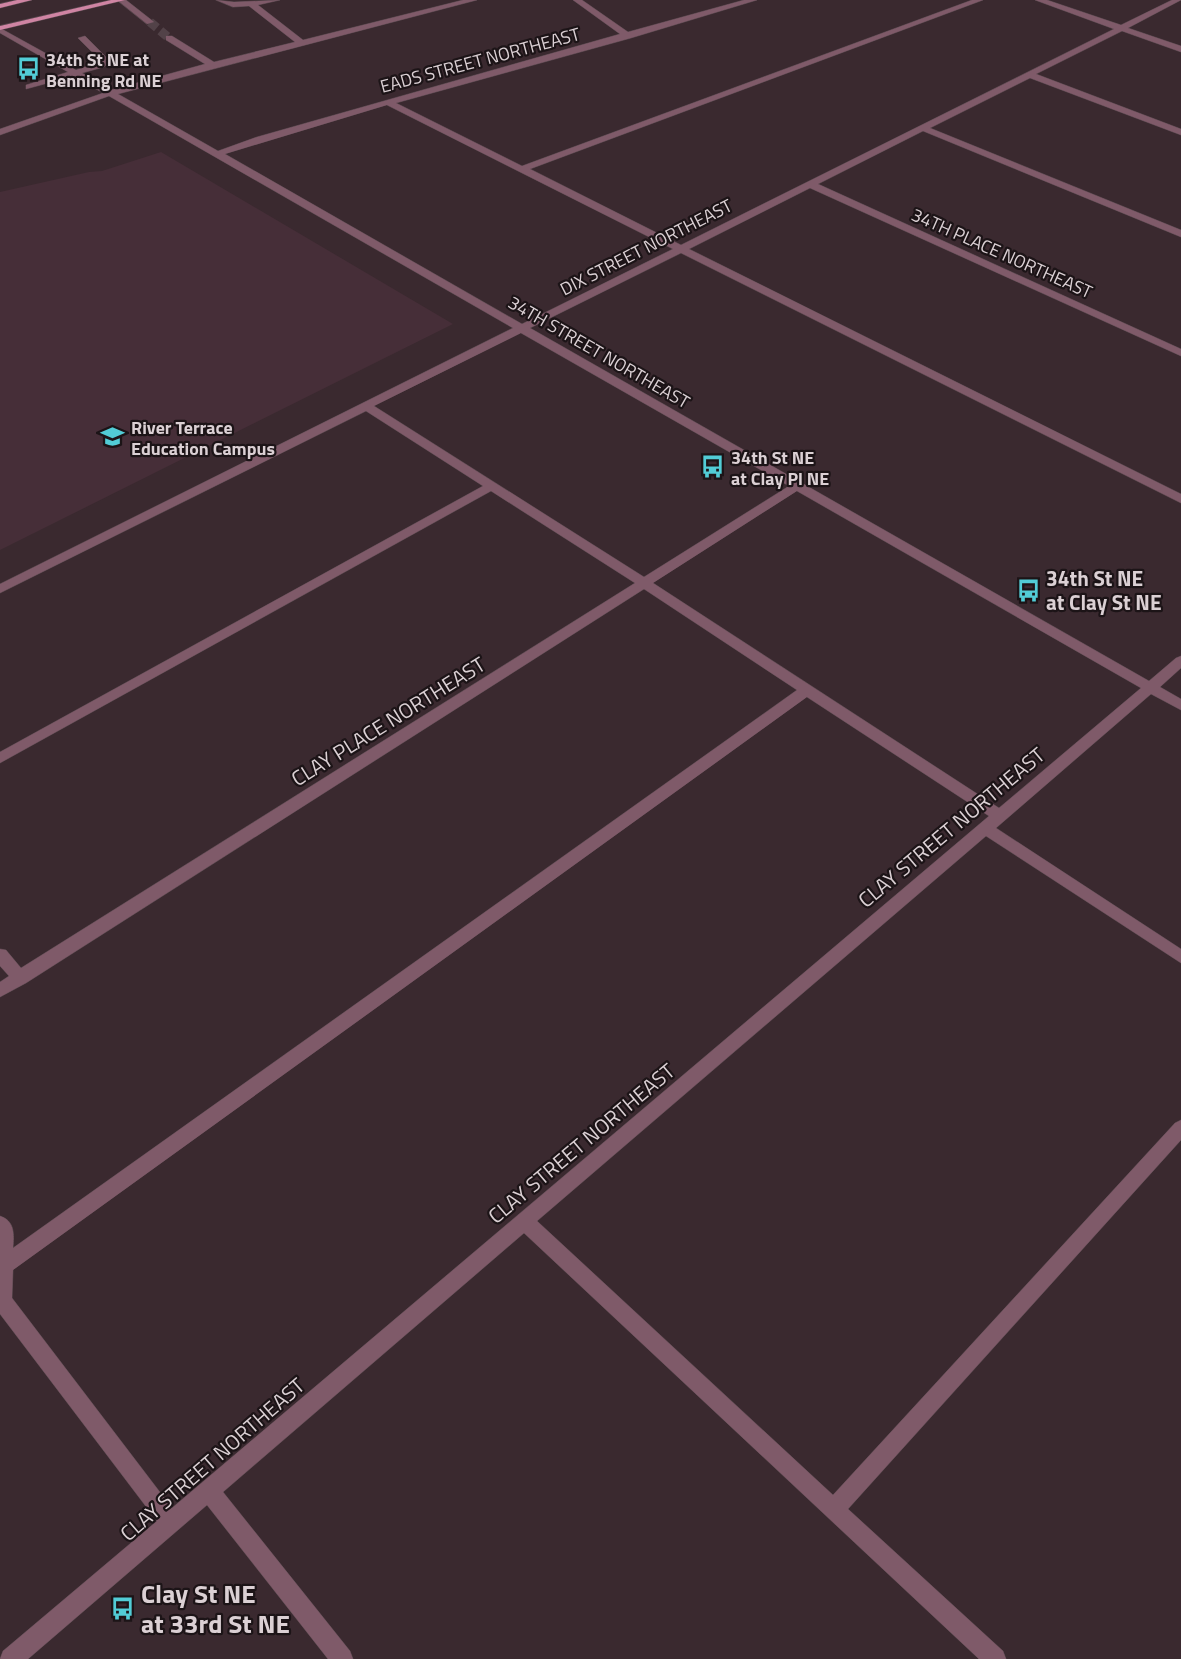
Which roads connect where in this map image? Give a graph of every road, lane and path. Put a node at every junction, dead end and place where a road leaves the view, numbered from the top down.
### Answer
1 (28, 0) edge
2 (121, 0) edge
3 (220, 0) edge
4 (276, 0) edge
5 (473, 0) edge
6 (577, 0) edge
7 (753, 0) edge
8 (979, 0) edge
9 (1039, 0) edge
10 (1178, 0) edge
11 (251, 3) junction
12 (0, 6) edge
13 (150, 22) tunnel mouth
14 (1121, 28) junction
15 (0, 29) edge
16 (628, 36) junction
17 (82, 38) dead end
18 (169, 38) tunnel mouth
19 (302, 43) junction
20 (1181, 49) edge
21 (212, 65) junction
22 (76, 73) junction
23 (1028, 75) junction
24 (29, 87) dead end
25 (110, 93) junction
26 (388, 102) junction
27 (922, 128) junction
28 (0, 132) edge
29 (1181, 132) edge
30 (217, 154) junction
31 (522, 169) junction
32 (810, 184) junction
33 (1181, 234) edge
34 (681, 249) junction
35 (522, 328) junction
36 (1181, 352) edge
37 (366, 406) junction
38 (797, 486) junction
39 (490, 487) junction
40 (1181, 499) edge
41 (644, 583) junction
42 (0, 589) edge
43 (1181, 661) edge
44 (1150, 688) junction
45 (807, 690) junction
46 (1181, 705) edge
47 (0, 758) edge
48 (1000, 816) junction
49 (985, 828) junction
50 (0, 955) edge
51 (1181, 957) edge
52 (20, 978) junction
53 (0, 990) edge
54 (1181, 1128) edge
55 (524, 1221) junction
56 (0, 1224) edge
57 (4, 1265) junction
58 (209, 1491) junction
59 (834, 1509) junction
60 (171, 1523) junction
61 (11, 1659) edge
62 (342, 1659) edge
63 (995, 1659) edge

1 - 12 main road
2 - 13 street
2 - 15 main road
3 - 11 street
4 - 11 street
5 - 19 street
6 - 16 street
7 - 16 street, EADS STREET NORTHEAST
8 - 31 street
9 - 14 street
10 - 14 street, DIX STREET NORTHEAST
11 - 19 street
14 - 20 street
14 - 23 street, DIX STREET NORTHEAST
15 - 22 street, 34TH STREET NORTHEAST
16 - 26 street, EADS STREET NORTHEAST
17 - 22 street
18 - 21 street
19 - 21 street
21 - 25 street
22 - 24 street
22 - 25 street, 34TH STREET NORTHEAST
23 - 27 street, DIX STREET NORTHEAST
23 - 29 street
25 - 28 street
25 - 30 street, 34TH STREET NORTHEAST
26 - 30 street, EADS STREET NORTHEAST
26 - 31 street
27 - 32 street, DIX STREET NORTHEAST
27 - 33 street
30 - 35 street, 34TH STREET NORTHEAST
31 - 34 street
32 - 34 street, DIX STREET NORTHEAST
32 - 36 street, 34TH PLACE NORTHEAST
34 - 35 street, DIX STREET NORTHEAST
34 - 40 street
35 - 37 street, DIX STREET NORTHEAST
35 - 38 street, 34TH STREET NORTHEAST
37 - 39 street
37 - 42 street, DIX STREET NORTHEAST
38 - 41 street, CLAY PLACE NORTHEAST
38 - 44 street, 34TH STREET NORTHEAST
39 - 41 street
39 - 47 street
41 - 45 street
41 - 52 street, CLAY PLACE NORTHEAST
43 - 44 street, CLAY STREET NORTHEAST
44 - 46 street, 34TH STREET NORTHEAST
44 - 48 street, CLAY STREET NORTHEAST
45 - 48 street
45 - 57 street
48 - 49 street, CLAY STREET NORTHEAST
49 - 51 street
49 - 55 street, CLAY STREET NORTHEAST
50 - 52 street
52 - 53 street, CLAY PLACE NORTHEAST
54 - 59 street
55 - 58 street, CLAY STREET NORTHEAST
55 - 59 street
56 - 57 street
57 - 60 street
58 - 60 street, CLAY STREET NORTHEAST
58 - 62 street
59 - 63 street
60 - 61 street, CLAY STREET NORTHEAST

